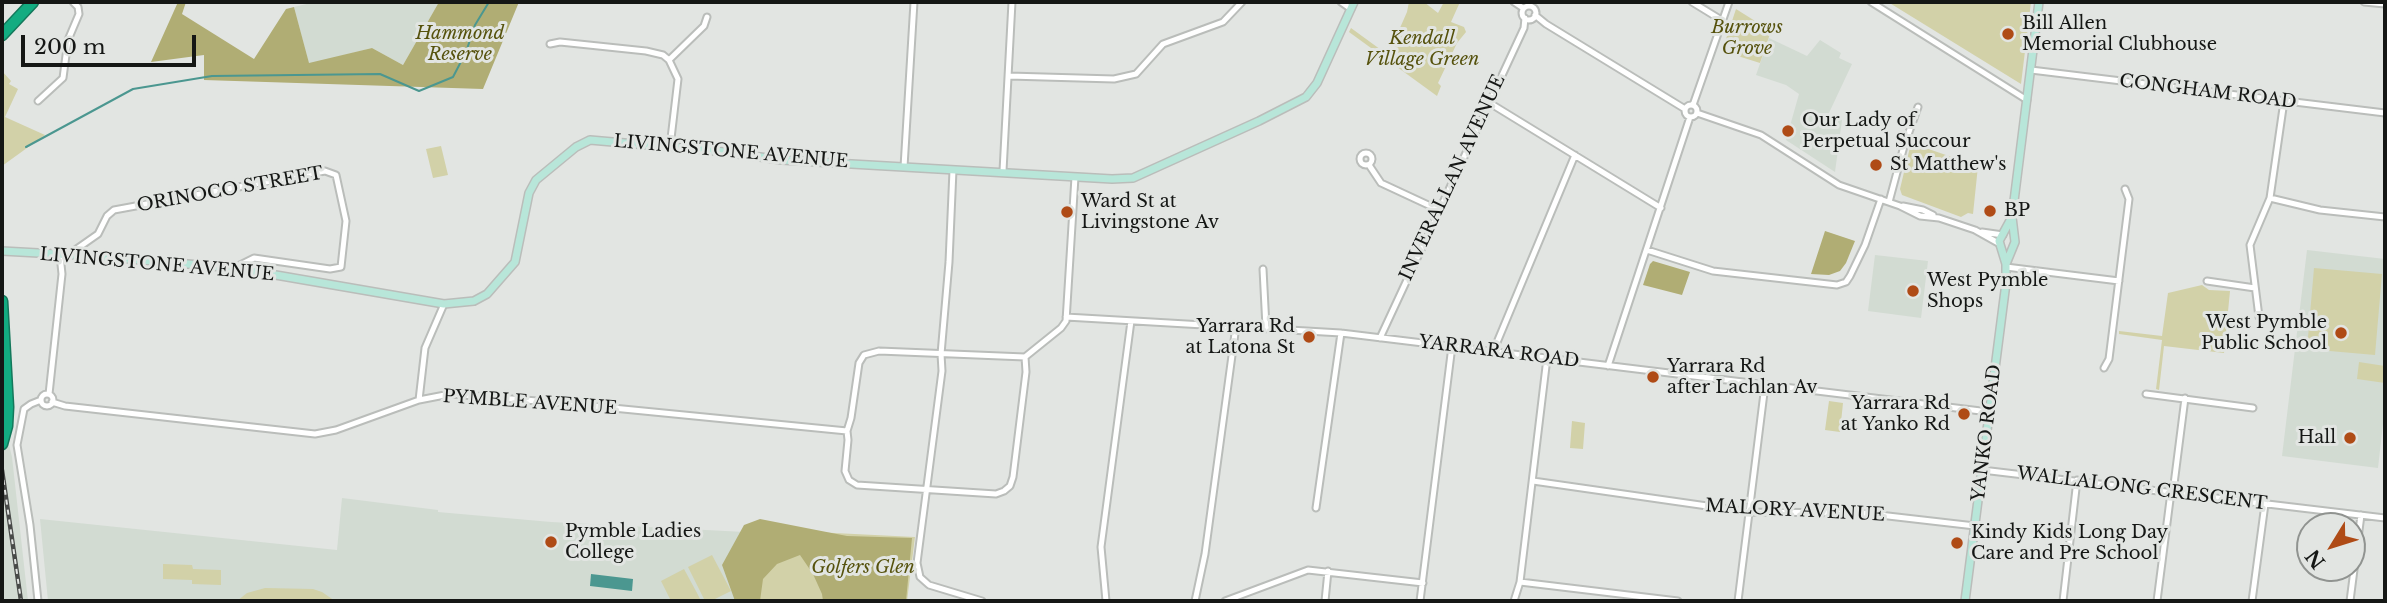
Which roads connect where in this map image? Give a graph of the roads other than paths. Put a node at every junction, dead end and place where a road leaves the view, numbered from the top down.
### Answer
1 (24, 2) edge
2 (33, 2) edge
3 (73, 2) edge
4 (914, 2) edge
5 (1012, 2) edge
6 (1242, 2) edge
7 (1341, 2) edge
8 (1514, 2) edge
9 (1692, 2) edge
10 (1729, 2) edge
11 (1871, 2) edge
12 (2039, 2) edge
13 (2364, 2) edge
14 (1534, 4) edge
15 (2385, 4) edge
16 (1352, 5) edge
17 (1523, 8) junction
18 (1535, 15) junction
19 (707, 17) dead end
20 (1525, 18) junction
21 (1723, 21) junction
22 (2, 25) edge
23 (2, 35) edge
24 (550, 44) dead end
25 (669, 60) junction
26 (2031, 70) junction
27 (1009, 76) junction
28 (2027, 100) junction
29 (2284, 101) junction
30 (38, 102) dead end
31 (1488, 102) junction
32 (1693, 105) junction
33 (1918, 107) dead end
34 (1685, 109) junction
35 (1697, 113) junction
36 (2385, 113) edge
37 (1689, 117) junction
38 (670, 147) junction
39 (1575, 155) junction
40 (1369, 165) dead end
41 (904, 167) junction
42 (953, 170) junction
43 (1003, 171) junction
44 (1075, 177) junction
45 (2125, 189) dead end
46 (2270, 198) junction
47 (1881, 199) junction
48 (1889, 202) junction
49 (1661, 208) junction
50 (1438, 211) junction
51 (2012, 217) junction
52 (2385, 217) edge
53 (1979, 231) junction
54 (2004, 235) junction
55 (2013, 243) junction
56 (2000, 245) junction
57 (1647, 250) junction
58 (2, 251) edge
59 (64, 255) junction
60 (2006, 266) junction
61 (235, 268) junction
62 (1263, 269) dead end
63 (2119, 281) junction
64 (2207, 281) dead end
65 (2255, 288) junction
66 (2, 301) edge
67 (444, 304) junction
68 (1066, 317) junction
69 (2259, 317) dead end
70 (1131, 321) junction
71 (1236, 326) junction
72 (1266, 327) junction
73 (1341, 333) junction
74 (1380, 338) junction
75 (1452, 346) junction
76 (1493, 352) junction
77 (941, 354) junction
78 (1025, 357) junction
79 (1547, 358) junction
80 (1608, 366) junction
81 (2104, 368) dead end
82 (1765, 385) junction
83 (49, 394) junction
84 (2146, 394) dead end
85 (2185, 398) junction
86 (41, 400) junction
87 (419, 400) junction
88 (52, 402) junction
89 (2253, 408) dead end
90 (1989, 412) junction
91 (846, 431) junction
92 (2, 444) edge
93 (1982, 470) junction
94 (2077, 480) junction
95 (1533, 481) junction
96 (928, 489) junction
97 (2172, 492) junction
98 (2265, 504) junction
99 (1316, 508) dead end
100 (1749, 512) junction
101 (2335, 512) edge
102 (2366, 516) edge
103 (2385, 518) edge
104 (1975, 526) junction
105 (1328, 571) junction
106 (1521, 582) junction
107 (2352, 582) edge
108 (1423, 583) junction
109 (38, 601) edge
110 (982, 601) edge
111 (1106, 601) edge
112 (1195, 601) edge
113 (1225, 601) edge
114 (1325, 601) edge
115 (1420, 601) edge
116 (1514, 601) edge
117 (1678, 601) edge
118 (1738, 601) edge
119 (1965, 601) edge
120 (2063, 601) edge
121 (2157, 601) edge
122 (2252, 601) edge
123 (2350, 601) edge

1 - 22 highway
2 - 23 highway
3 - 30 street
4 - 41 street
5 - 27 street
6 - 27 street
7 - 16 street
8 - 17 street
9 - 21 street
10 - 21 street
11 - 28 street
12 - 26 street, YANKO ROAD
13 - 15 street
14 - 17 street
14 - 18 street
16 - 44 street, LIVINGSTONE AVENUE
17 - 20 street
18 - 20 street
18 - 34 street
19 - 25 street
20 - 31 street, INVERALLAN AVENUE
21 - 32 street
24 - 25 street
25 - 38 street
26 - 28 street, YANKO ROAD
26 - 29 street, CONGHAM ROAD
27 - 43 street
28 - 51 street, YANKO ROAD
29 - 36 street, CONGHAM ROAD
29 - 46 street
31 - 39 street
31 - 50 street, INVERALLAN AVENUE
32 - 34 street
32 - 35 street
33 - 48 street
34 - 37 street
35 - 37 street
35 - 47 street
37 - 49 street
38 - 41 street, LIVINGSTONE AVENUE
38 - 67 street, LIVINGSTONE AVENUE
39 - 49 street
39 - 76 street
40 - 50 street
41 - 42 street, LIVINGSTONE AVENUE
42 - 43 street, LIVINGSTONE AVENUE
42 - 77 street
43 - 44 street, LIVINGSTONE AVENUE
44 - 68 street
45 - 63 street
46 - 52 street
46 - 65 street
47 - 48 street
47 - 57 street
48 - 53 street
49 - 57 street
50 - 74 street, INVERALLAN AVENUE
51 - 54 street, YANKO ROAD
51 - 55 street, YANKO ROAD
53 - 54 street
53 - 56 street
54 - 55 street
54 - 56 street, YANKO ROAD
55 - 56 street
55 - 60 street, YANKO ROAD
56 - 60 street, YANKO ROAD
57 - 80 street
58 - 59 street, LIVINGSTONE AVENUE
59 - 61 street, LIVINGSTONE AVENUE
59 - 61 street, ORINOCO STREET
59 - 83 street
60 - 63 street
60 - 90 street, YANKO ROAD
61 - 67 street, LIVINGSTONE AVENUE
62 - 72 street
63 - 81 street
64 - 65 street
65 - 69 street
66 - 92 highway
67 - 87 street
68 - 70 street, YARRARA ROAD
68 - 78 street
70 - 71 street, YARRARA ROAD
70 - 111 street
71 - 72 street, YARRARA ROAD
71 - 112 street
72 - 73 street, YARRARA ROAD
73 - 74 street, YARRARA ROAD
73 - 99 street
74 - 75 street, YARRARA ROAD
75 - 76 street, YARRARA ROAD
75 - 108 street
76 - 79 street, YARRARA ROAD
77 - 78 street
77 - 91 street
77 - 96 street
78 - 96 street
79 - 80 street, YARRARA ROAD
79 - 95 street
80 - 82 street, YARRARA ROAD
82 - 90 street, YARRARA ROAD
82 - 100 street
83 - 86 street
83 - 88 street
84 - 85 street
85 - 89 street
85 - 97 street
86 - 88 street, PYMBLE AVENUE
86 - 109 street
87 - 88 street, PYMBLE AVENUE
87 - 91 street, PYMBLE AVENUE
90 - 93 street, YANKO ROAD
91 - 96 street
93 - 94 street, WALLALONG CRESCENT
93 - 104 street, YANKO ROAD
94 - 97 street, WALLALONG CRESCENT
94 - 120 street
95 - 100 street, MALORY AVENUE
95 - 106 street
96 - 110 street
97 - 98 street, WALLALONG CRESCENT
97 - 121 street
98 - 101 street, WALLALONG CRESCENT
98 - 122 street
100 - 104 street, MALORY AVENUE
100 - 118 street
102 - 103 street, WALLALONG CRESCENT
104 - 119 street, YANKO ROAD
105 - 108 street
105 - 113 street
105 - 114 street
106 - 116 street
106 - 117 street
107 - 123 street
108 - 115 street

